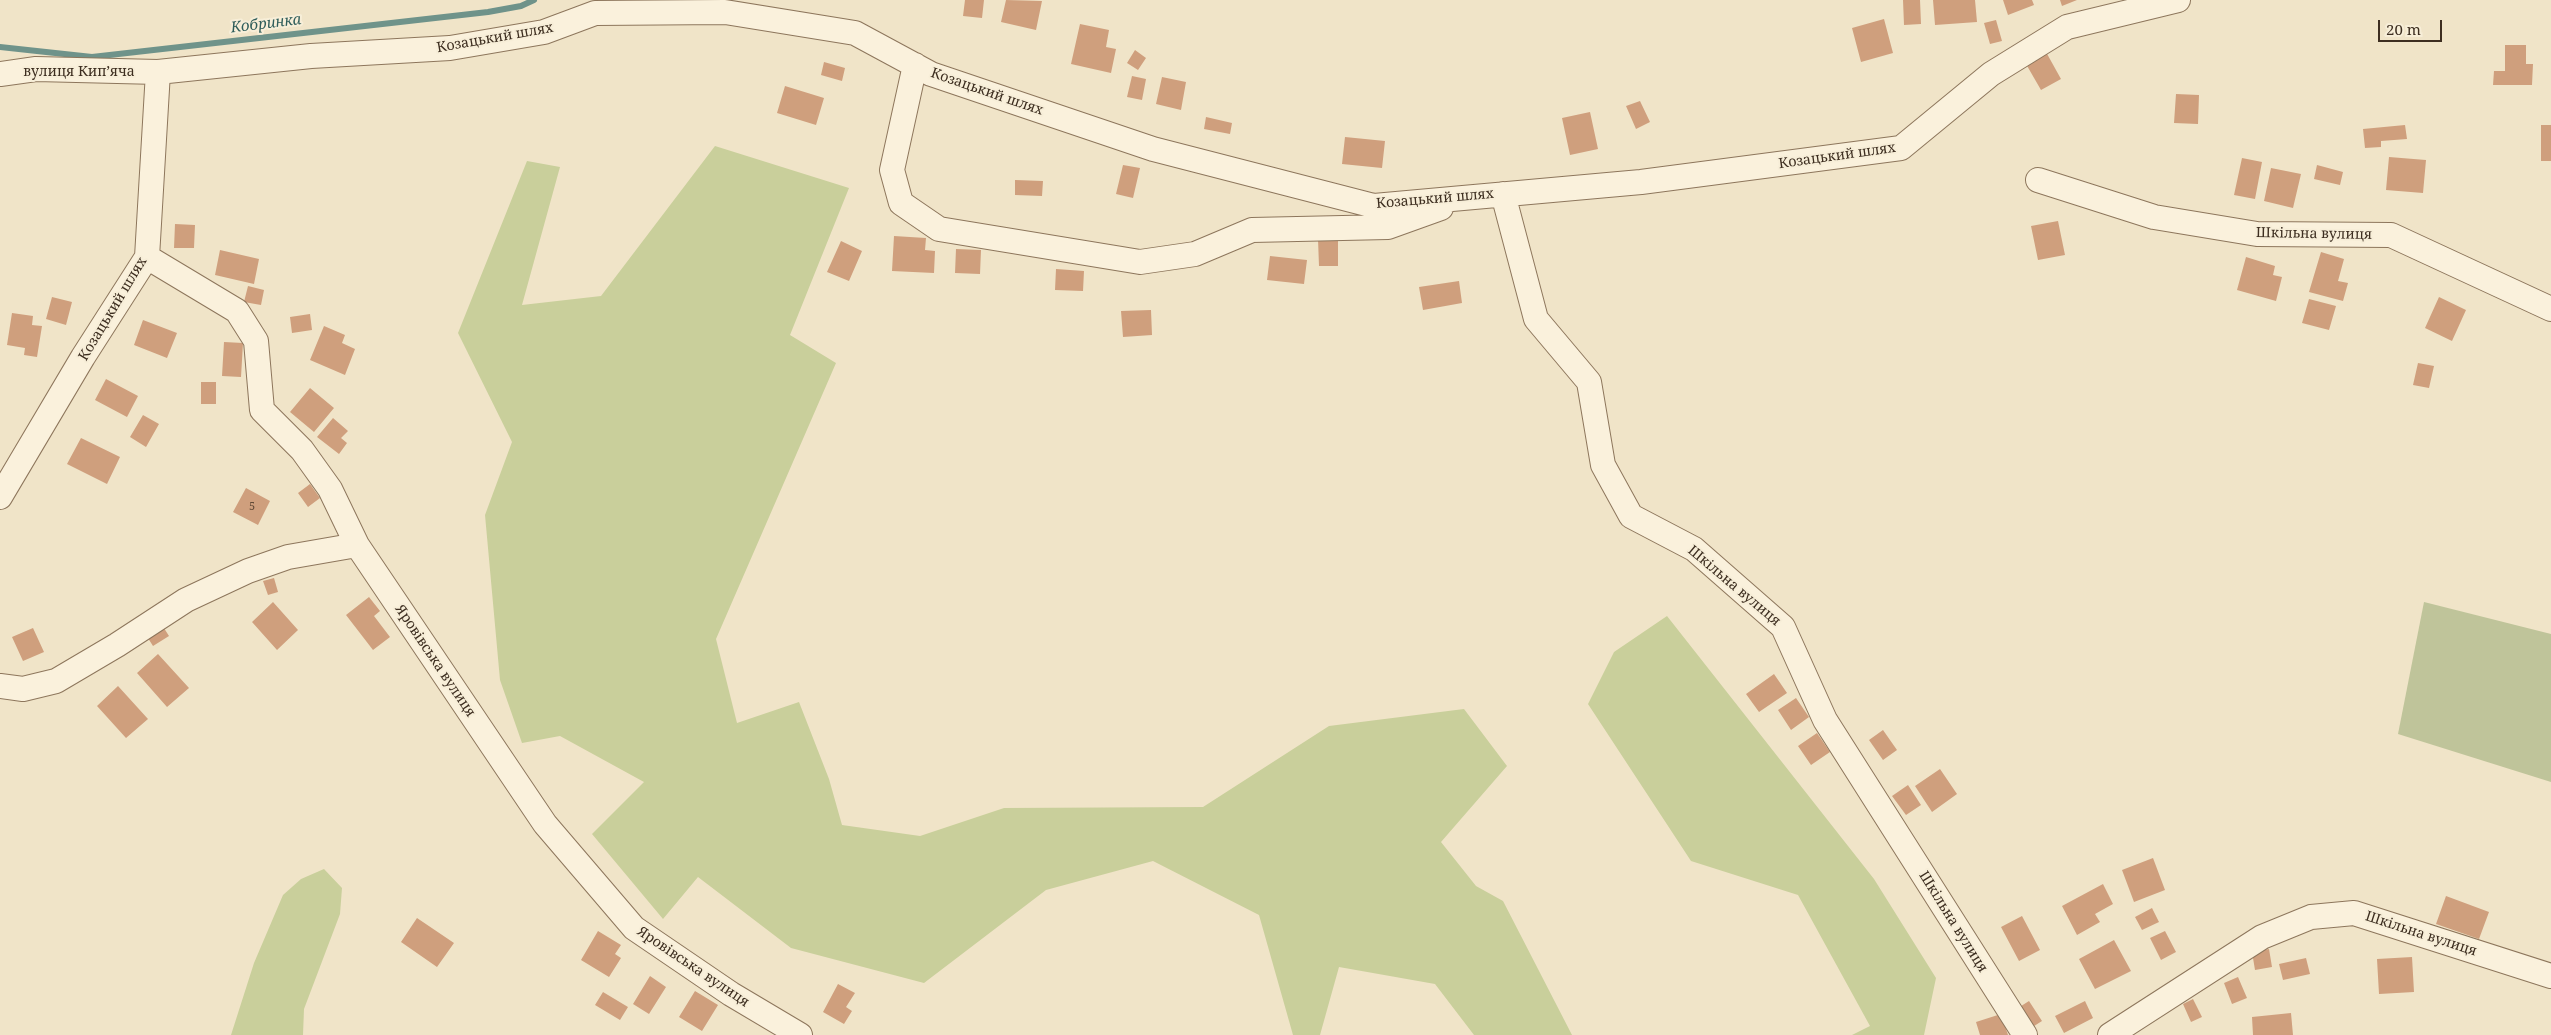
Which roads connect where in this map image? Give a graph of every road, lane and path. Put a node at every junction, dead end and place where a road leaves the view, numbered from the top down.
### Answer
1 (2178, 0) edge
2 (591, 7) edge
3 (915, 65) junction
4 (158, 72) junction
5 (0, 74) edge
6 (2038, 180) dead end
7 (1503, 194) junction
8 (1470, 197) junction
9 (147, 257) junction
10 (2551, 309) edge
11 (0, 497) edge
12 (357, 545) junction
13 (0, 686) edge
14 (2551, 976) edge
15 (800, 1035) edge
16 (2025, 1035) edge
17 (2110, 1035) edge

1 - 7 street, Козацький шлях
2 - 3 street, Козацький шлях
2 - 4 street, Козацький шлях
3 - 8 street, Козацький шлях
3 - 8 street
4 - 5 street, вулиця Кипʼяча
4 - 9 street, Козацький шлях
6 - 10 street, Шкільна вулиця
7 - 8 street, Козацький шлях
7 - 16 street, Шкільна вулиця
9 - 11 street, Козацький шлях
9 - 12 street, Яровівська вулиця
12 - 13 street
12 - 15 street, Яровівська вулиця
14 - 17 street, Шкільна вулиця

